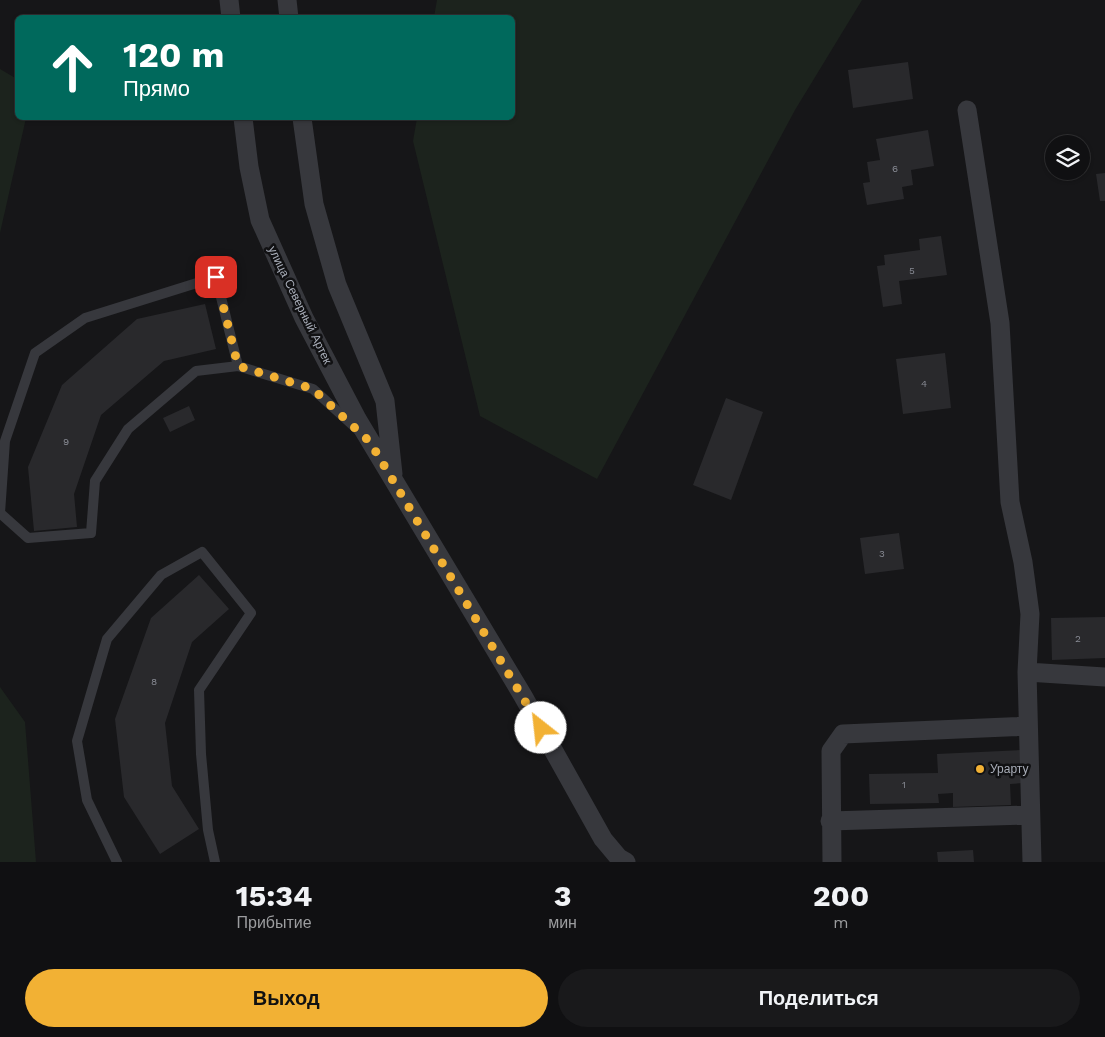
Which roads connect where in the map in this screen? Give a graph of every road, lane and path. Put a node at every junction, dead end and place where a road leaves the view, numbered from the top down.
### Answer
1 (228, 0) edge
2 (287, 0) edge
3 (230, 15) edge
4 (289, 15) edge
5 (967, 110) dead end
6 (243, 120) edge
7 (302, 120) edge
8 (238, 366) junction
9 (370, 442) junction
10 (394, 480) junction
11 (1027, 672) junction
12 (1105, 677) edge
13 (1028, 726) junction
14 (1029, 815) junction
15 (830, 821) junction
16 (117, 862) edge
17 (215, 862) edge
18 (626, 862) edge
19 (832, 862) edge
20 (1032, 862) edge

1 - 3 street
2 - 4 street
5 - 11 street
6 - 9 street, улица Северный Артек
7 - 10 street, улица Северный Артек
8 - 8 lane
8 - 9 lane
9 - 10 street, улица Северный Артек
10 - 18 street, улица Северный Артек
11 - 12 street
11 - 13 street
13 - 14 street
13 - 15 street
14 - 15 street
14 - 20 street
15 - 19 street
16 - 17 lane

